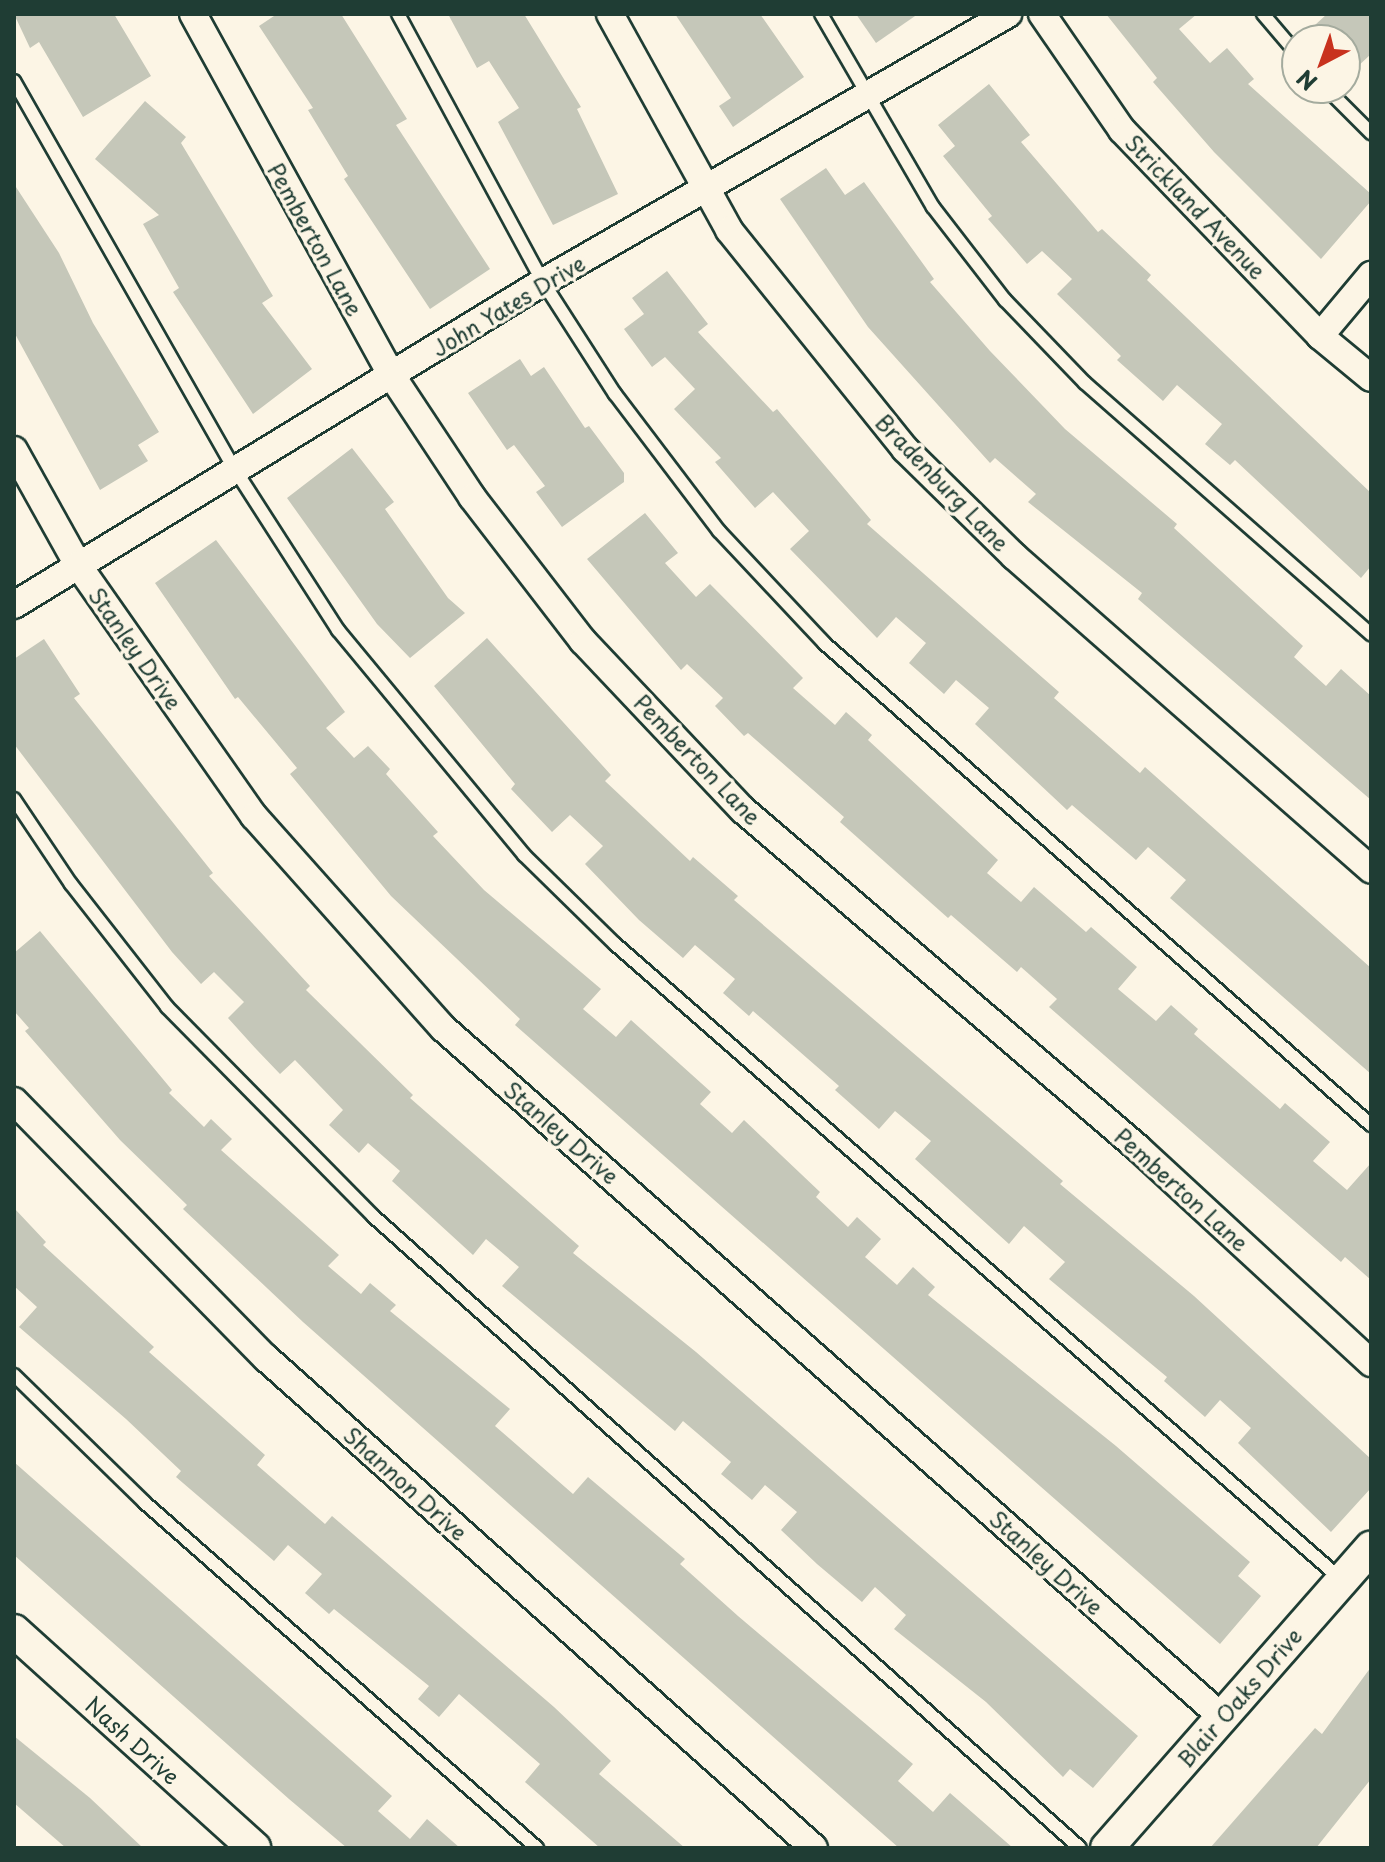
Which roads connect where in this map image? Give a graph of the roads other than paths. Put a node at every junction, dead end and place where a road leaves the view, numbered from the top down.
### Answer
1 (193, 14) edge
2 (398, 14) edge
3 (610, 14) edge
4 (821, 14) edge
5 (1008, 14) edge
6 (1042, 14) edge
7 (1263, 14) edge
8 (1281, 35) edge
9 (14, 81) edge
10 (866, 97) junction
11 (1342, 104) edge
12 (1371, 133) edge
13 (707, 189) junction
14 (1371, 275) edge
15 (543, 282) junction
16 (1320, 336) junction
17 (392, 376) junction
18 (1371, 378) edge
19 (14, 450) edge
20 (234, 468) junction
21 (78, 565) junction
22 (14, 605) edge
23 (1371, 634) edge
24 (14, 799) edge
25 (1371, 870) edge
26 (14, 1101) edge
27 (1371, 1125) edge
28 (1371, 1363) edge
29 (14, 1375) edge
30 (1371, 1547) edge
31 (1342, 1580) junction
32 (14, 1631) edge
33 (1222, 1717) junction
34 (254, 1848) edge
35 (537, 1848) edge
36 (814, 1848) edge
37 (1080, 1848) edge
38 (1107, 1848) edge

1 - 17 street, Pemberton Lane
2 - 15 lane
3 - 13 street, Bradenburg Lane
4 - 10 lane
5 - 10 street, John Yates Drive
6 - 16 street, Strickland Avenue
7 - 8 lane
9 - 20 lane
10 - 13 street, John Yates Drive
10 - 23 lane
11 - 12 lane
13 - 15 street, John Yates Drive
13 - 25 street, Bradenburg Lane
14 - 16 street
15 - 17 street, John Yates Drive
15 - 27 lane
16 - 18 street, Strickland Avenue
17 - 20 street, John Yates Drive
17 - 28 street, Pemberton Lane
19 - 21 street, Stanley Drive
20 - 21 street, John Yates Drive
20 - 31 lane
21 - 22 street, John Yates Drive
21 - 33 street, Stanley Drive
24 - 37 lane
26 - 36 street, Shannon Drive
29 - 35 lane
30 - 31 street, Blair Oaks Drive
31 - 33 street, Blair Oaks Drive
32 - 34 street, Nash Drive
33 - 38 street, Blair Oaks Drive

